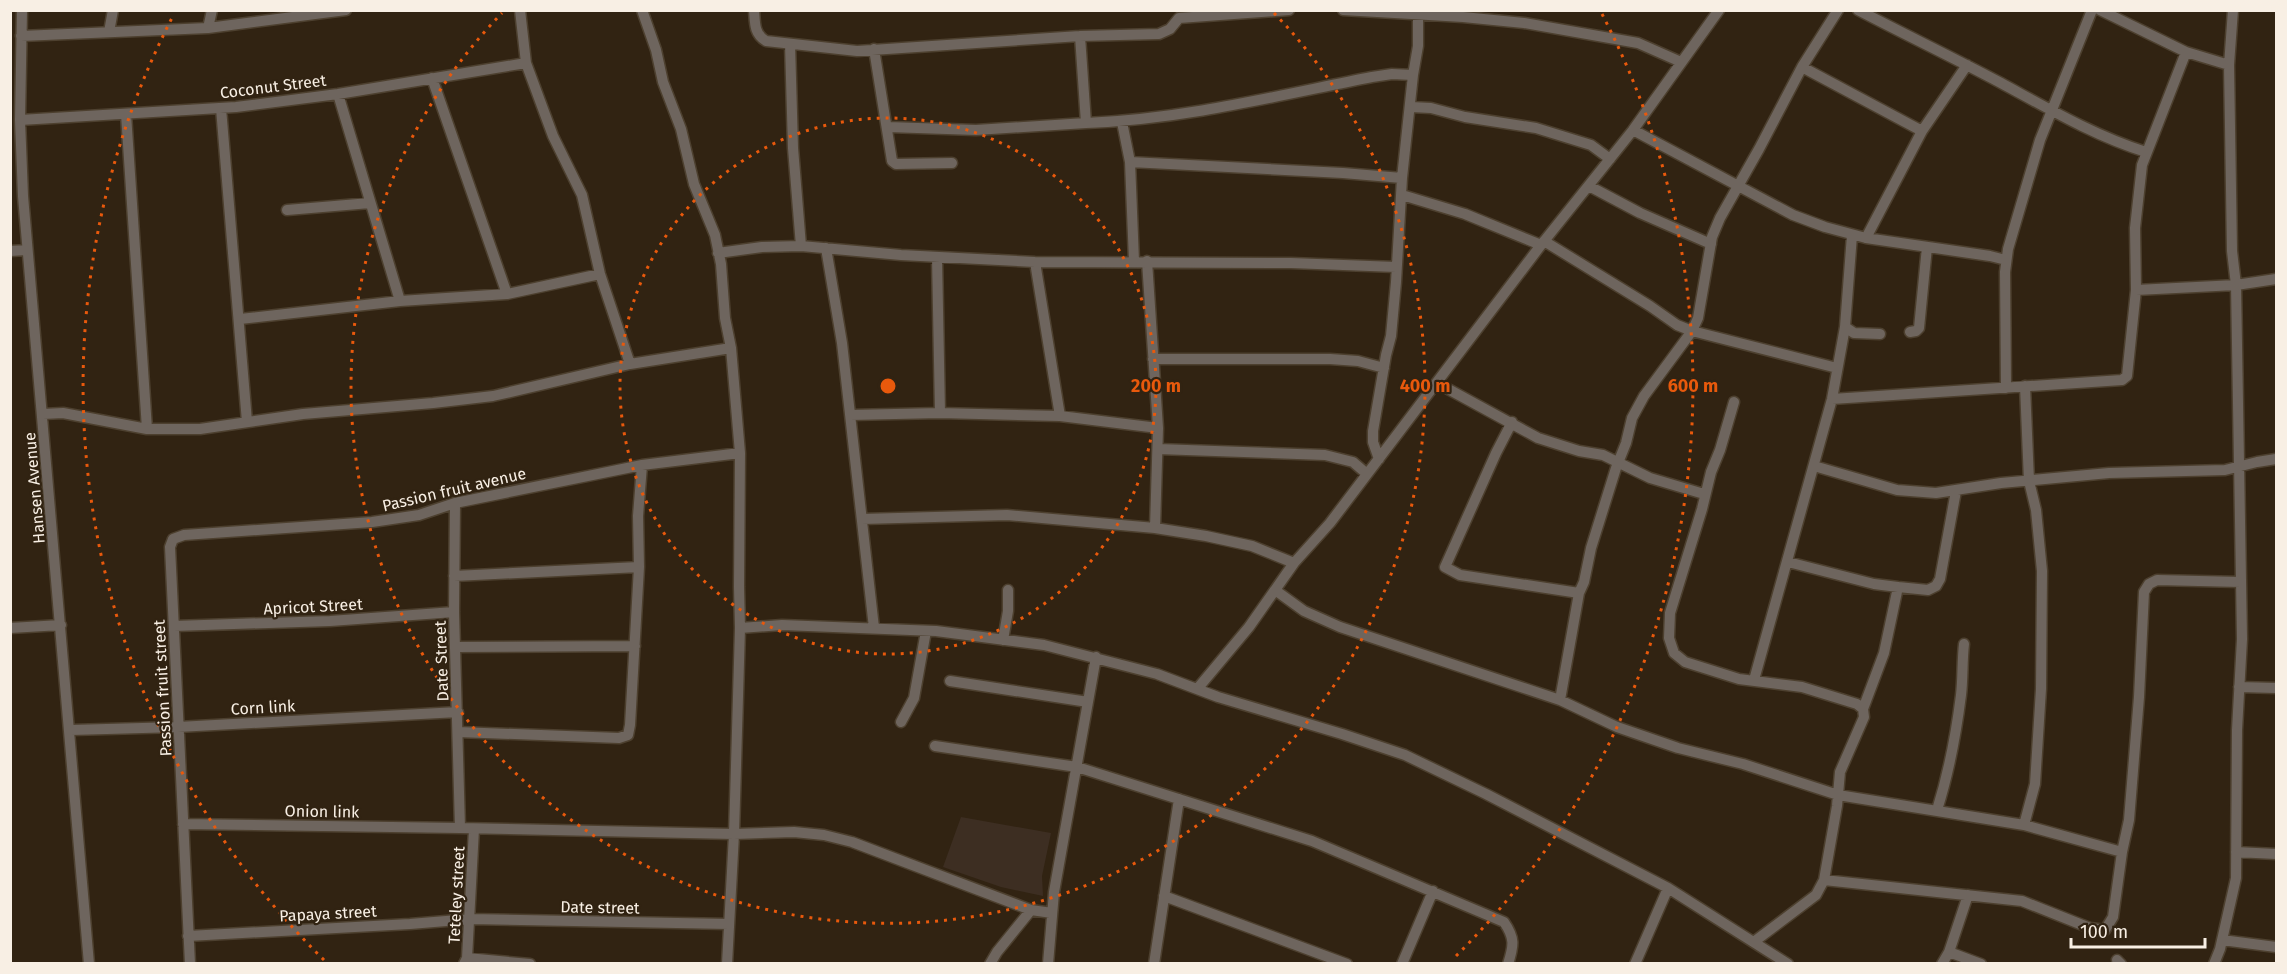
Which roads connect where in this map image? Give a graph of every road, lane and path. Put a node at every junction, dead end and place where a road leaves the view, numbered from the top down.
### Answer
1 (22, 10) edge
2 (113, 10) edge
3 (212, 10) edge
4 (346, 10) edge
5 (520, 10) edge
6 (642, 10) edge
7 (754, 10) edge
8 (1289, 10) edge
9 (1343, 10) edge
10 (1719, 10) edge
11 (1838, 10) edge
12 (1858, 10) edge
13 (2092, 10) edge
14 (2100, 10) edge
15 (2233, 10) edge
16 (1274, 11) edge
17 (1418, 13) edge
18 (1179, 14) edge
19 (208, 28) junction
20 (110, 32) junction
21 (21, 36) junction
22 (1080, 36) junction
23 (790, 44) junction
24 (874, 49) junction
25 (2186, 52) junction
26 (1682, 62) junction
27 (526, 63) junction
28 (1967, 65) junction
29 (2229, 65) junction
30 (1802, 68) junction
31 (1413, 75) junction
32 (432, 78) junction
33 (338, 94) junction
34 (1411, 106) junction
35 (221, 108) junction
36 (2052, 111) junction
37 (126, 114) junction
38 (20, 120) junction
39 (1122, 122) junction
40 (1086, 123) junction
41 (888, 127) junction
42 (1633, 130) junction
43 (1922, 131) junction
44 (16, 146) edge
45 (2146, 152) junction
46 (1610, 159) junction
47 (1130, 162) junction
48 (952, 163) dead end
49 (1402, 178) junction
50 (1738, 184) junction
51 (1589, 186) junction
52 (1402, 195) junction
53 (370, 203) junction
54 (287, 210) dead end
55 (1852, 234) junction
56 (1866, 238) junction
57 (1543, 243) junction
58 (1711, 244) junction
59 (801, 246) junction
60 (1928, 247) junction
61 (826, 248) junction
62 (27, 250) junction
63 (10, 251) edge
64 (718, 253) junction
65 (937, 257) junction
66 (2006, 260) junction
67 (1134, 261) junction
68 (1147, 261) junction
69 (1035, 262) junction
70 (1396, 267) junction
71 (600, 274) junction
72 (2277, 279) edge
73 (2236, 285) junction
74 (2136, 290) junction
75 (507, 294) junction
76 (400, 301) junction
77 (240, 319) junction
78 (1845, 327) junction
79 (1692, 331) junction
80 (1910, 332) dead end
81 (1880, 334) dead end
82 (731, 348) junction
83 (1153, 359) junction
84 (630, 364) junction
85 (1384, 368) junction
86 (1837, 368) junction
87 (1437, 382) junction
88 (2025, 386) junction
89 (2006, 388) junction
90 (1832, 399) junction
91 (1734, 402) dead end
92 (940, 413) junction
93 (43, 414) junction
94 (850, 415) junction
95 (1060, 416) junction
96 (247, 422) junction
97 (1512, 422) junction
98 (1158, 428) junction
99 (147, 429) junction
100 (1158, 449) junction
101 (740, 453) junction
102 (1379, 459) junction
103 (2277, 459) edge
104 (1618, 462) junction
105 (642, 465) junction
106 (1814, 466) junction
107 (2239, 467) junction
108 (1367, 474) junction
109 (2029, 481) junction
110 (1956, 491) junction
111 (1704, 494) junction
112 (455, 503) junction
113 (862, 519) junction
114 (1155, 528) junction
115 (173, 539) joint
116 (1788, 562) junction
117 (1294, 563) junction
118 (639, 567) junction
119 (454, 576) junction
120 (2241, 582) junction
121 (1898, 587) junction
122 (1008, 590) dead end
123 (1275, 590) junction
124 (1579, 593) junction
125 (454, 612) junction
126 (61, 625) junction
127 (174, 626) junction
128 (10, 628) edge
129 (740, 628) junction
130 (874, 628) junction
131 (926, 631) junction
132 (1003, 639) junction
133 (1964, 644) dead end
134 (635, 646) junction
135 (455, 647) junction
136 (1096, 657) junction
137 (1754, 680) junction
138 (950, 681) dead end
139 (2239, 687) junction
140 (1198, 688) junction
141 (2277, 688) edge
142 (1560, 700) junction
143 (1088, 702) junction
144 (1863, 710) junction
145 (458, 712) junction
146 (901, 722) dead end
147 (178, 727) junction
148 (70, 730) junction
149 (458, 732) junction
150 (935, 746) dead end
151 (1077, 767) junction
152 (1838, 795) junction
153 (1179, 799) junction
154 (1937, 810) junction
155 (460, 823) junction
156 (183, 825) junction
157 (2024, 825) junction
158 (474, 829) junction
159 (734, 834) junction
160 (2122, 852) junction
161 (2236, 852) junction
162 (2277, 854) edge
163 (1824, 880) junction
164 (1668, 888) junction
165 (1432, 891) junction
166 (1968, 895) junction
167 (1164, 896) junction
168 (1031, 910) junction
169 (1052, 913) junction
170 (470, 919) junction
171 (729, 924) junction
172 (188, 936) junction
173 (2222, 940) junction
174 (1755, 941) junction
175 (2277, 947) edge
176 (1949, 952) junction
177 (466, 961) edge
178 (2217, 962) edge
179 (89, 963) edge
180 (190, 963) edge
181 (530, 963) edge
182 (727, 963) edge
183 (990, 963) edge
184 (1048, 963) edge
185 (1154, 963) edge
186 (1347, 963) edge
187 (1402, 963) edge
188 (1508, 963) edge
189 (1635, 963) edge
190 (1788, 963) edge
191 (1942, 963) edge
192 (1981, 963) edge

1 - 21 street, Hansen Avenue
2 - 20 street
3 - 19 street
4 - 19 street
5 - 27 street
6 - 64 street
7 - 23 street
8 - 16 street
9 - 17 street
10 - 26 street
11 - 30 street
12 - 28 street
13 - 36 street
14 - 25 street
15 - 29 street
16 - 18 street
17 - 26 street
17 - 31 street
18 - 22 street
19 - 20 street
20 - 21 street
21 - 38 street, Hansen Avenue
22 - 24 street
22 - 40 street
23 - 24 street
23 - 59 street
24 - 41 street
25 - 29 street
25 - 45 street
26 - 42 street
27 - 32 street, Coconut Street
27 - 71 street
28 - 36 street
28 - 43 street
29 - 73 street
30 - 43 street
30 - 50 street
31 - 34 street
31 - 39 street
32 - 33 street, Coconut Street
32 - 75 street
33 - 35 street, Coconut Street
33 - 53 street
34 - 46 street
34 - 49 street
35 - 37 street, Coconut Street
35 - 77 street
36 - 45 street
36 - 66 street
37 - 38 street, Coconut Street
37 - 99 street
38 - 44 street, Hansen Avenue
39 - 40 street
39 - 47 street
40 - 41 street
41 - 48 street
42 - 46 street
42 - 50 street
43 - 56 street
44 - 62 street, Hansen Avenue
45 - 74 street
46 - 51 street
47 - 49 street
47 - 67 street
49 - 52 street
50 - 55 street
50 - 58 street
51 - 57 street
51 - 58 street
52 - 57 street
52 - 70 street
53 - 54 street
53 - 76 street
55 - 56 street
55 - 78 street
56 - 60 street
57 - 79 street
57 - 87 street
58 - 79 street
59 - 61 street
59 - 64 street
60 - 66 street
60 - 80 street
61 - 65 street
61 - 94 street
62 - 63 street
62 - 93 street, Hansen Avenue
64 - 82 street
65 - 69 street
65 - 92 street
66 - 89 street
67 - 68 street
67 - 69 street
68 - 70 street
68 - 83 street
69 - 95 street
70 - 85 street
71 - 75 street
71 - 84 street
72 - 73 street
73 - 74 street
73 - 107 street
74 - 88 street
75 - 76 street
76 - 77 street
77 - 96 street
78 - 81 street
78 - 86 street
79 - 86 street
79 - 104 street
82 - 84 street
82 - 101 street
83 - 85 street
83 - 98 street
84 - 96 street
85 - 102 street
86 - 90 street
87 - 97 street
87 - 102 street
88 - 89 street
88 - 109 street
89 - 90 street
90 - 106 street
91 - 111 street
92 - 94 street
92 - 95 street
93 - 99 street
93 - 126 street, Hansen Avenue
94 - 113 street
95 - 98 street
96 - 99 street
97 - 104 street
97 - 124 street
98 - 100 street
100 - 108 street
100 - 114 street
101 - 105 street, Passion fruit avenue
101 - 129 street
102 - 108 street
103 - 107 street
104 - 111 street
104 - 124 street
105 - 112 street, Passion fruit avenue
105 - 118 street
106 - 110 street
106 - 116 street
107 - 109 street
107 - 120 street
108 - 117 street
109 - 110 street
109 - 157 street
110 - 121 street
111 - 137 street
112 - 115 street, Passion fruit avenue
112 - 119 street, Date Street
113 - 114 street
113 - 130 street
114 - 117 street
115 - 127 street, Passion fruit street
116 - 121 street
116 - 137 street
117 - 123 street
118 - 119 street
118 - 134 street
119 - 125 street, Date Street
120 - 139 street
120 - 160 street
121 - 144 street
122 - 132 street
123 - 140 street
123 - 142 street
124 - 142 street
125 - 127 street, Apricot Street
125 - 135 street, Date Street
126 - 128 street
126 - 148 street, Hansen Avenue
127 - 147 street, Passion fruit street
129 - 130 street
129 - 159 street
130 - 131 street
131 - 132 street
131 - 146 street
132 - 136 street
133 - 154 street
134 - 135 street
134 - 149 street
135 - 145 street, Date Street
136 - 140 street
136 - 143 street
137 - 144 street
138 - 143 street
139 - 141 street
139 - 161 street
140 - 164 street
142 - 152 street
143 - 151 street
144 - 152 street
145 - 147 street, Corn link
145 - 149 street, Date Street
147 - 148 street, Corn link
147 - 156 street, Passion fruit street
148 - 179 street, Hansen Avenue
149 - 155 street, Date Street
150 - 151 street
151 - 153 street
151 - 169 street
152 - 154 street
152 - 163 street
153 - 165 street
153 - 167 street
154 - 157 street
155 - 156 street, Onion link
155 - 158 street, Onion link
156 - 172 street, Passion fruit street
157 - 160 street
158 - 159 street, Onion link
158 - 170 street, Teteley street
159 - 168 street, Onion link
159 - 171 street
160 - 166 street
161 - 162 street
161 - 173 street
163 - 166 street
163 - 174 street
164 - 174 street
164 - 189 street
165 - 187 street
165 - 188 street
166 - 176 street
167 - 185 street
167 - 186 street
168 - 169 street, Onion link
168 - 183 street
169 - 184 street
170 - 171 street, Date street
170 - 172 street, Papaya street
170 - 177 street, Teteley street
171 - 182 street
172 - 180 street
173 - 175 street
173 - 178 street
174 - 190 street
176 - 191 street
176 - 192 street
177 - 181 street

